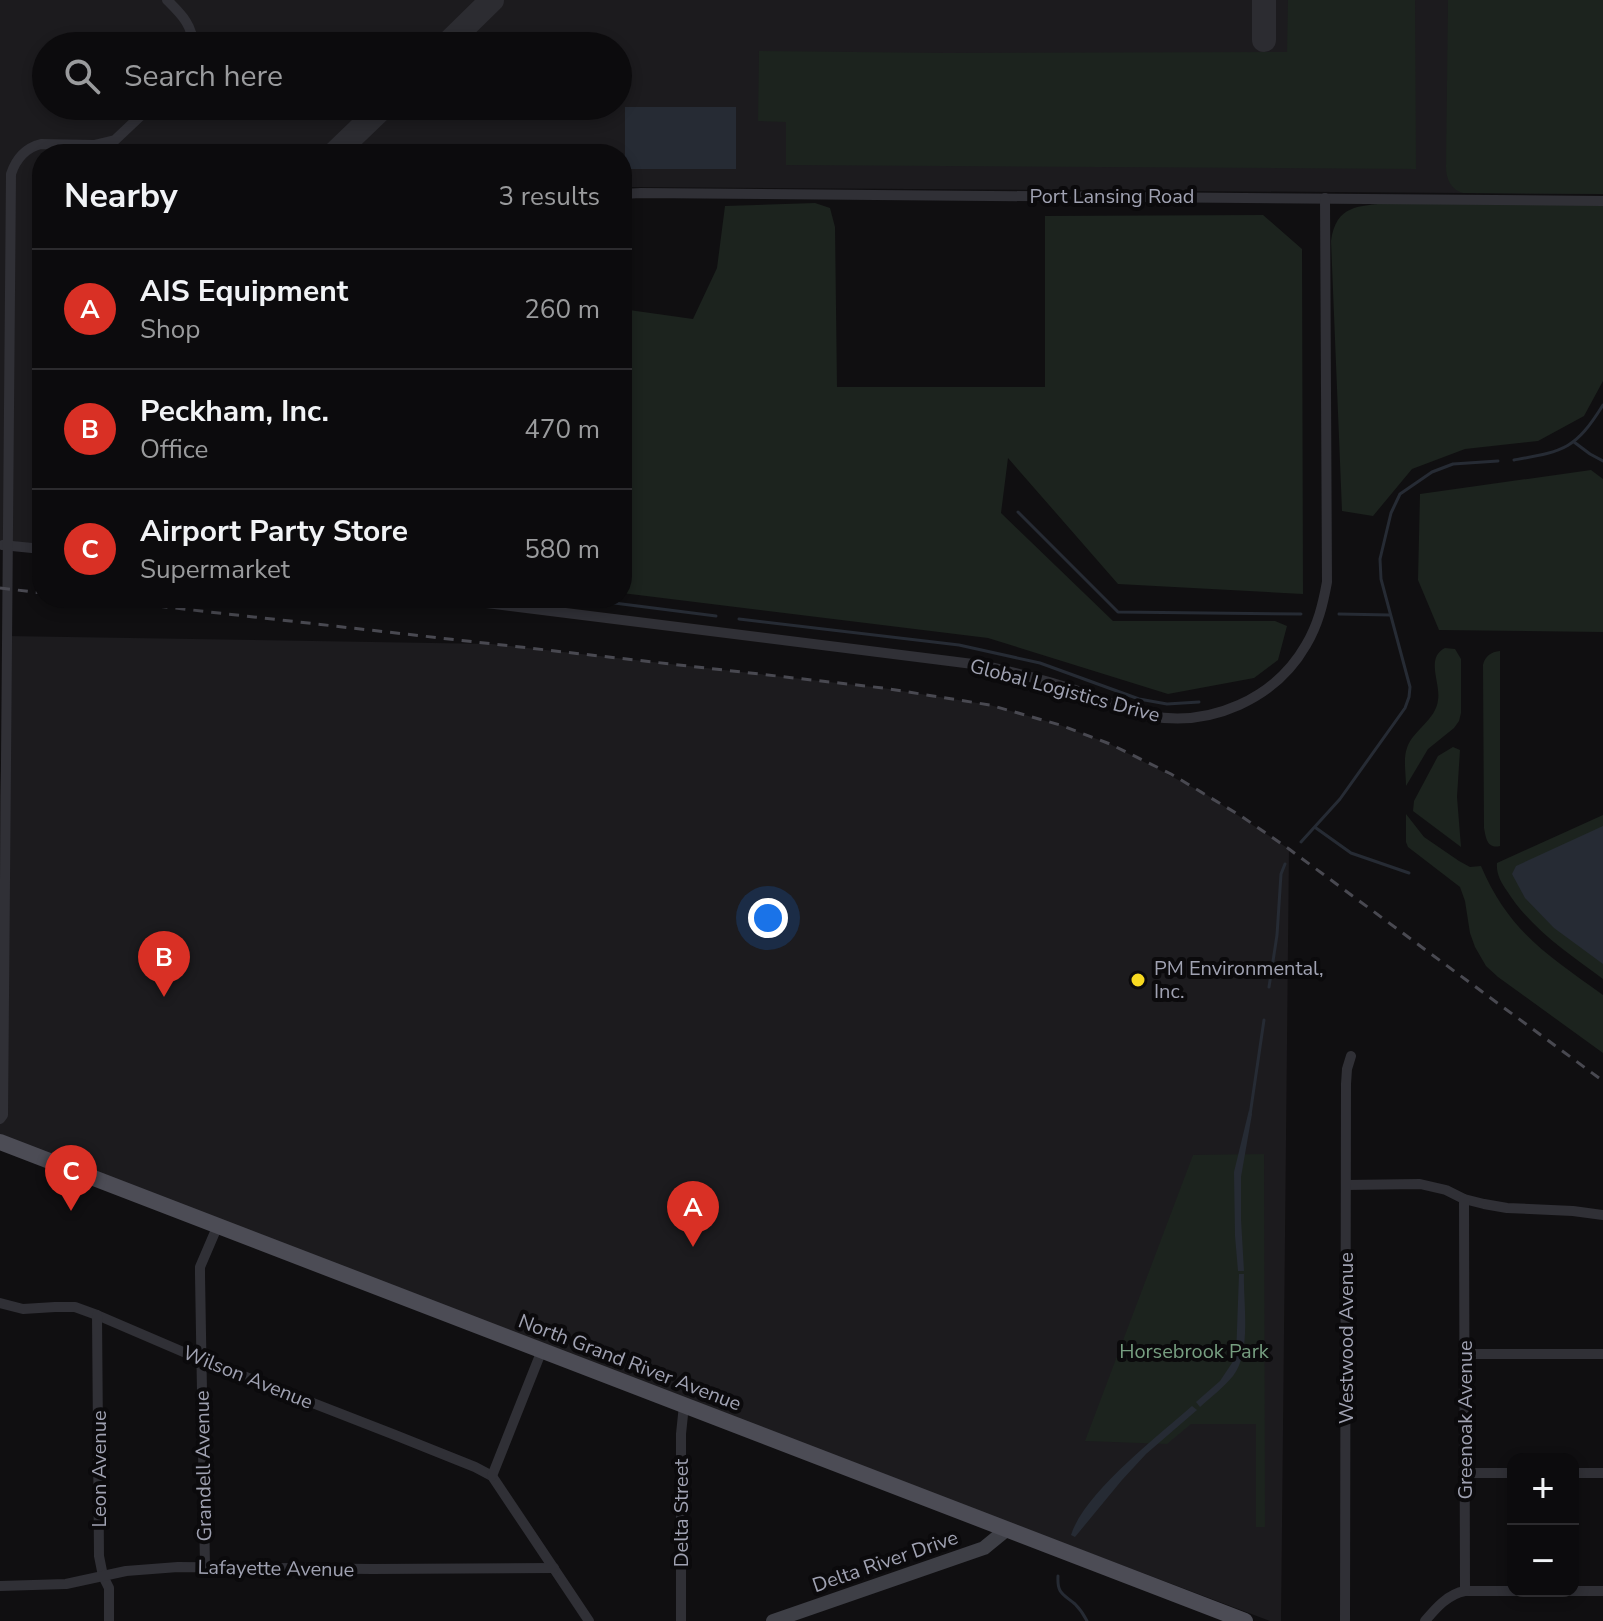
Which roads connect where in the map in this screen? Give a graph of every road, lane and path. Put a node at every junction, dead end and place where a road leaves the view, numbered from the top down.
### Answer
1 (167, 0) edge
2 (191, 32) edge
3 (136, 120) edge
4 (98, 144) edge
5 (32, 147) edge
6 (632, 194) edge
7 (1325, 198) junction
8 (1603, 201) edge
9 (4, 267) edge
10 (4, 392) edge
11 (3, 545) edge
12 (32, 548) edge
13 (526, 608) edge
14 (0, 696) edge
15 (6, 713) junction
16 (2, 836) edge
17 (2, 966) edge
18 (1351, 1056) dead end
19 (0, 1119) edge
20 (0, 1142) edge
21 (1346, 1185) junction
22 (1464, 1199) junction
23 (1603, 1215) edge
24 (218, 1225) junction
25 (0, 1303) edge
26 (97, 1315) junction
27 (542, 1350) junction
28 (1465, 1354) junction
29 (1603, 1354) edge
30 (202, 1360) junction
31 (684, 1405) junction
32 (1465, 1473) junction
33 (1507, 1473) edge
34 (1579, 1473) edge
35 (1603, 1473) edge
36 (492, 1476) junction
37 (1006, 1530) junction
38 (205, 1567) junction
39 (554, 1568) junction
40 (103, 1576) junction
41 (0, 1586) edge
42 (1465, 1591) junction
43 (1603, 1591) edge
44 (806, 1616) edge
45 (109, 1621) edge
46 (589, 1621) edge
47 (681, 1621) edge
48 (773, 1621) edge
49 (1245, 1621) edge
50 (1345, 1621) edge
51 (1425, 1621) edge

1 - 2 street
3 - 4 street
5 - 9 street
6 - 7 street, Port Lansing Road
7 - 8 street, Port Lansing Road
7 - 13 street, Global Logistics Drive
9 - 10 street
10 - 11 street
11 - 12 street
11 - 15 street
14 - 15 street
15 - 16 street
16 - 17 street
17 - 19 street
18 - 21 street, Westwood Avenue
20 - 24 main road, North Grand River Avenue
21 - 22 street
21 - 50 street, Westwood Avenue
22 - 23 street
22 - 28 street, Greenoak Avenue
24 - 27 main road, North Grand River Avenue
24 - 30 street, Grandell Avenue
25 - 26 street, Wilson Avenue
26 - 30 street, Wilson Avenue
26 - 40 street, Leon Avenue
27 - 31 main road, North Grand River Avenue
27 - 36 street
28 - 29 street
28 - 32 street, Greenoak Avenue
30 - 36 street, Wilson Avenue
30 - 38 street, Grandell Avenue
31 - 37 main road, North Grand River Avenue
31 - 47 street, Delta Street
32 - 33 street
32 - 42 street, Greenoak Avenue
34 - 35 street
36 - 39 street
37 - 44 street, Delta River Drive
37 - 49 main road, North Grand River Avenue
38 - 39 street, Lafayette Avenue
38 - 40 street, Lafayette Avenue
39 - 46 street
40 - 41 street, Lafayette Avenue
40 - 45 street, Leon Avenue
42 - 43 street
42 - 51 street
44 - 48 street, Delta River Drive

